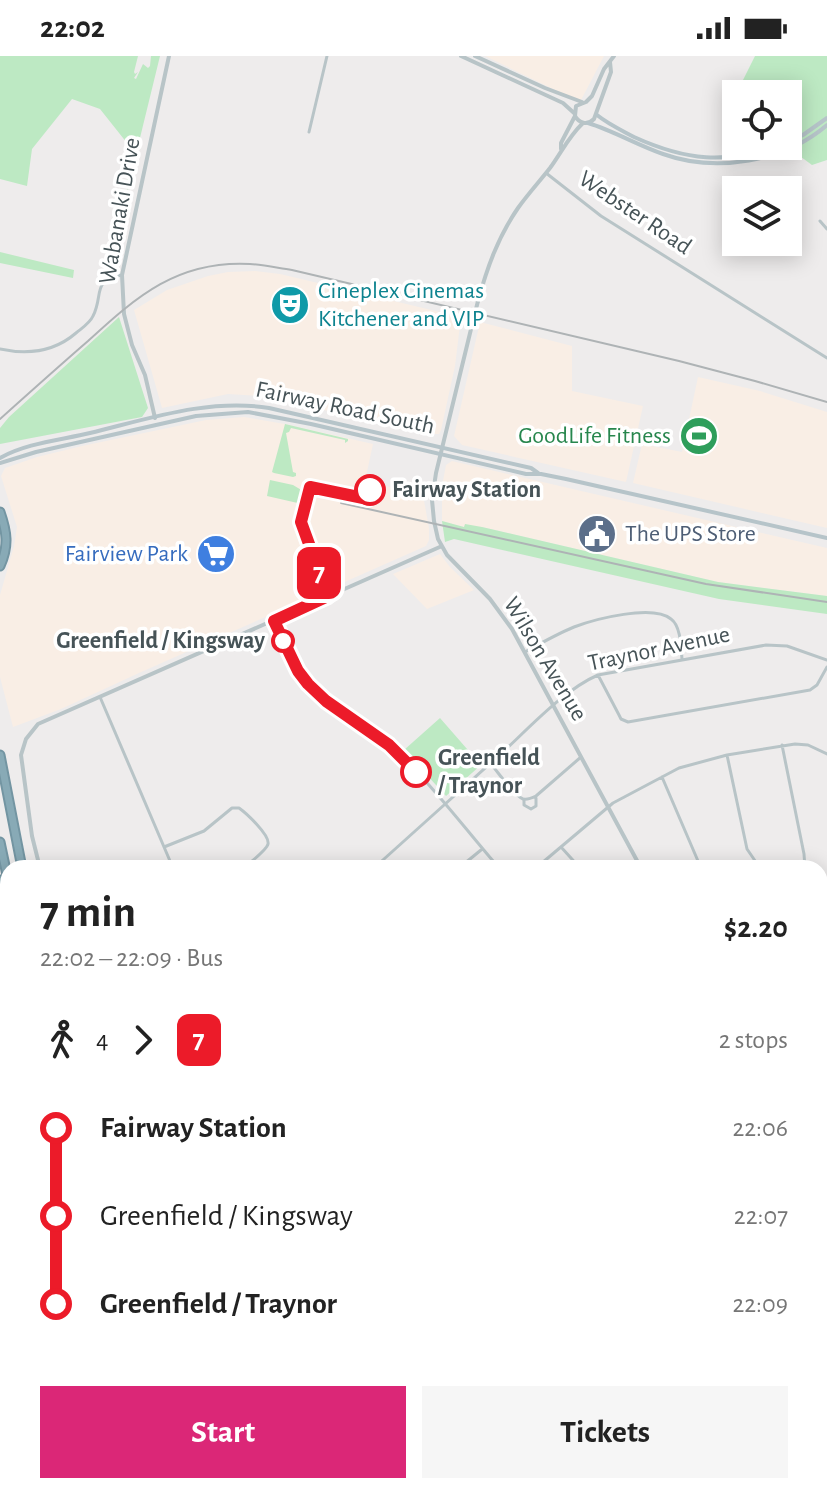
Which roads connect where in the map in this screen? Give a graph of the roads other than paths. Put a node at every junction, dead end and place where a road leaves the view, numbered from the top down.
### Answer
1 (169, 56) edge
2 (327, 56) edge
3 (461, 56) edge
4 (475, 56) edge
5 (614, 56) edge
6 (610, 62) junction
7 (584, 102) junction
8 (596, 112) junction
9 (574, 114) junction
10 (827, 118) edge
11 (586, 123) junction
12 (827, 125) edge
13 (309, 132) dead end
14 (802, 135) edge
15 (561, 149) junction
16 (722, 157) edge
17 (546, 173) junction
18 (820, 221) dead end
19 (827, 229) edge
20 (122, 275) junction
21 (0, 349) edge
22 (827, 358) edge
23 (155, 418) junction
24 (443, 447) junction
25 (441, 454) junction
26 (0, 461) edge
27 (541, 474) junction
28 (0, 512) edge
29 (827, 538) edge
30 (442, 546) junction
31 (0, 566) edge
32 (274, 621) junction
33 (525, 652) junction
34 (682, 659) junction
35 (827, 660) edge
36 (827, 667) edge
37 (598, 675) junction
38 (100, 697) junction
39 (554, 706) junction
40 (782, 745) junction
41 (827, 754) edge
42 (0, 755) edge
43 (727, 755) junction
44 (581, 757) junction
45 (491, 763) junction
46 (662, 777) junction
47 (536, 796) junction
48 (524, 799) junction
49 (445, 804) junction
50 (608, 807) junction
51 (164, 847) junction
52 (561, 847) junction
53 (482, 848) junction
54 (20, 860) edge
55 (38, 860) edge
56 (170, 860) edge
57 (254, 860) edge
58 (383, 860) edge
59 (468, 860) edge
60 (492, 860) edge
61 (546, 860) edge
62 (573, 860) edge
63 (637, 860) edge
64 (698, 860) edge
65 (755, 860) edge
66 (804, 860) edge

1 - 20 street, Wabanaki Drive
2 - 13 street
3 - 9 street
4 - 7 street
5 - 6 street
6 - 7 street
6 - 8 street
7 - 8 street
7 - 9 street
8 - 11 street, Wilson Avenue
8 - 16 main road
9 - 11 street
9 - 15 street
10 - 14 main road
11 - 12 main road
11 - 15 street, Wilson Avenue
15 - 17 street, Wilson Avenue
17 - 22 street, Webster Road
17 - 24 street, Wilson Avenue, bridge
18 - 19 street
20 - 21 street
20 - 23 street, Wabanaki Drive
23 - 24 main road, Fairway Road South
23 - 26 main road, Fairway Road South
24 - 25 street, Wilson Avenue
24 - 27 main road, Fairway Road South
25 - 26 main road, Fairway Road South
25 - 27 main road, Fairway Road South
25 - 30 street, Wilson Avenue
27 - 29 main road, Fairway Road South
28 - 31 highway
30 - 32 street
30 - 33 street, Wilson Avenue
32 - 38 street
32 - 49 street
33 - 34 street
33 - 39 street, Wilson Avenue
34 - 35 street, Traynor Avenue
34 - 37 street, Traynor Avenue
36 - 37 street
37 - 39 street, Traynor Avenue
38 - 51 street
38 - 55 street
39 - 44 street, Wilson Avenue
39 - 45 street, Traynor Avenue
40 - 41 street
40 - 43 street
40 - 66 street
42 - 54 highway
43 - 46 street
43 - 65 street
44 - 47 street
44 - 50 street, Wilson Avenue
45 - 48 street
45 - 49 street, Traynor Avenue
46 - 50 street
46 - 64 street
47 - 48 street
47 - 48 street
49 - 53 street
49 - 58 street, Traynor Avenue
50 - 52 street
50 - 63 street, Wilson Avenue
51 - 56 street
51 - 57 street
52 - 61 street
52 - 62 street
53 - 59 street
53 - 60 street

